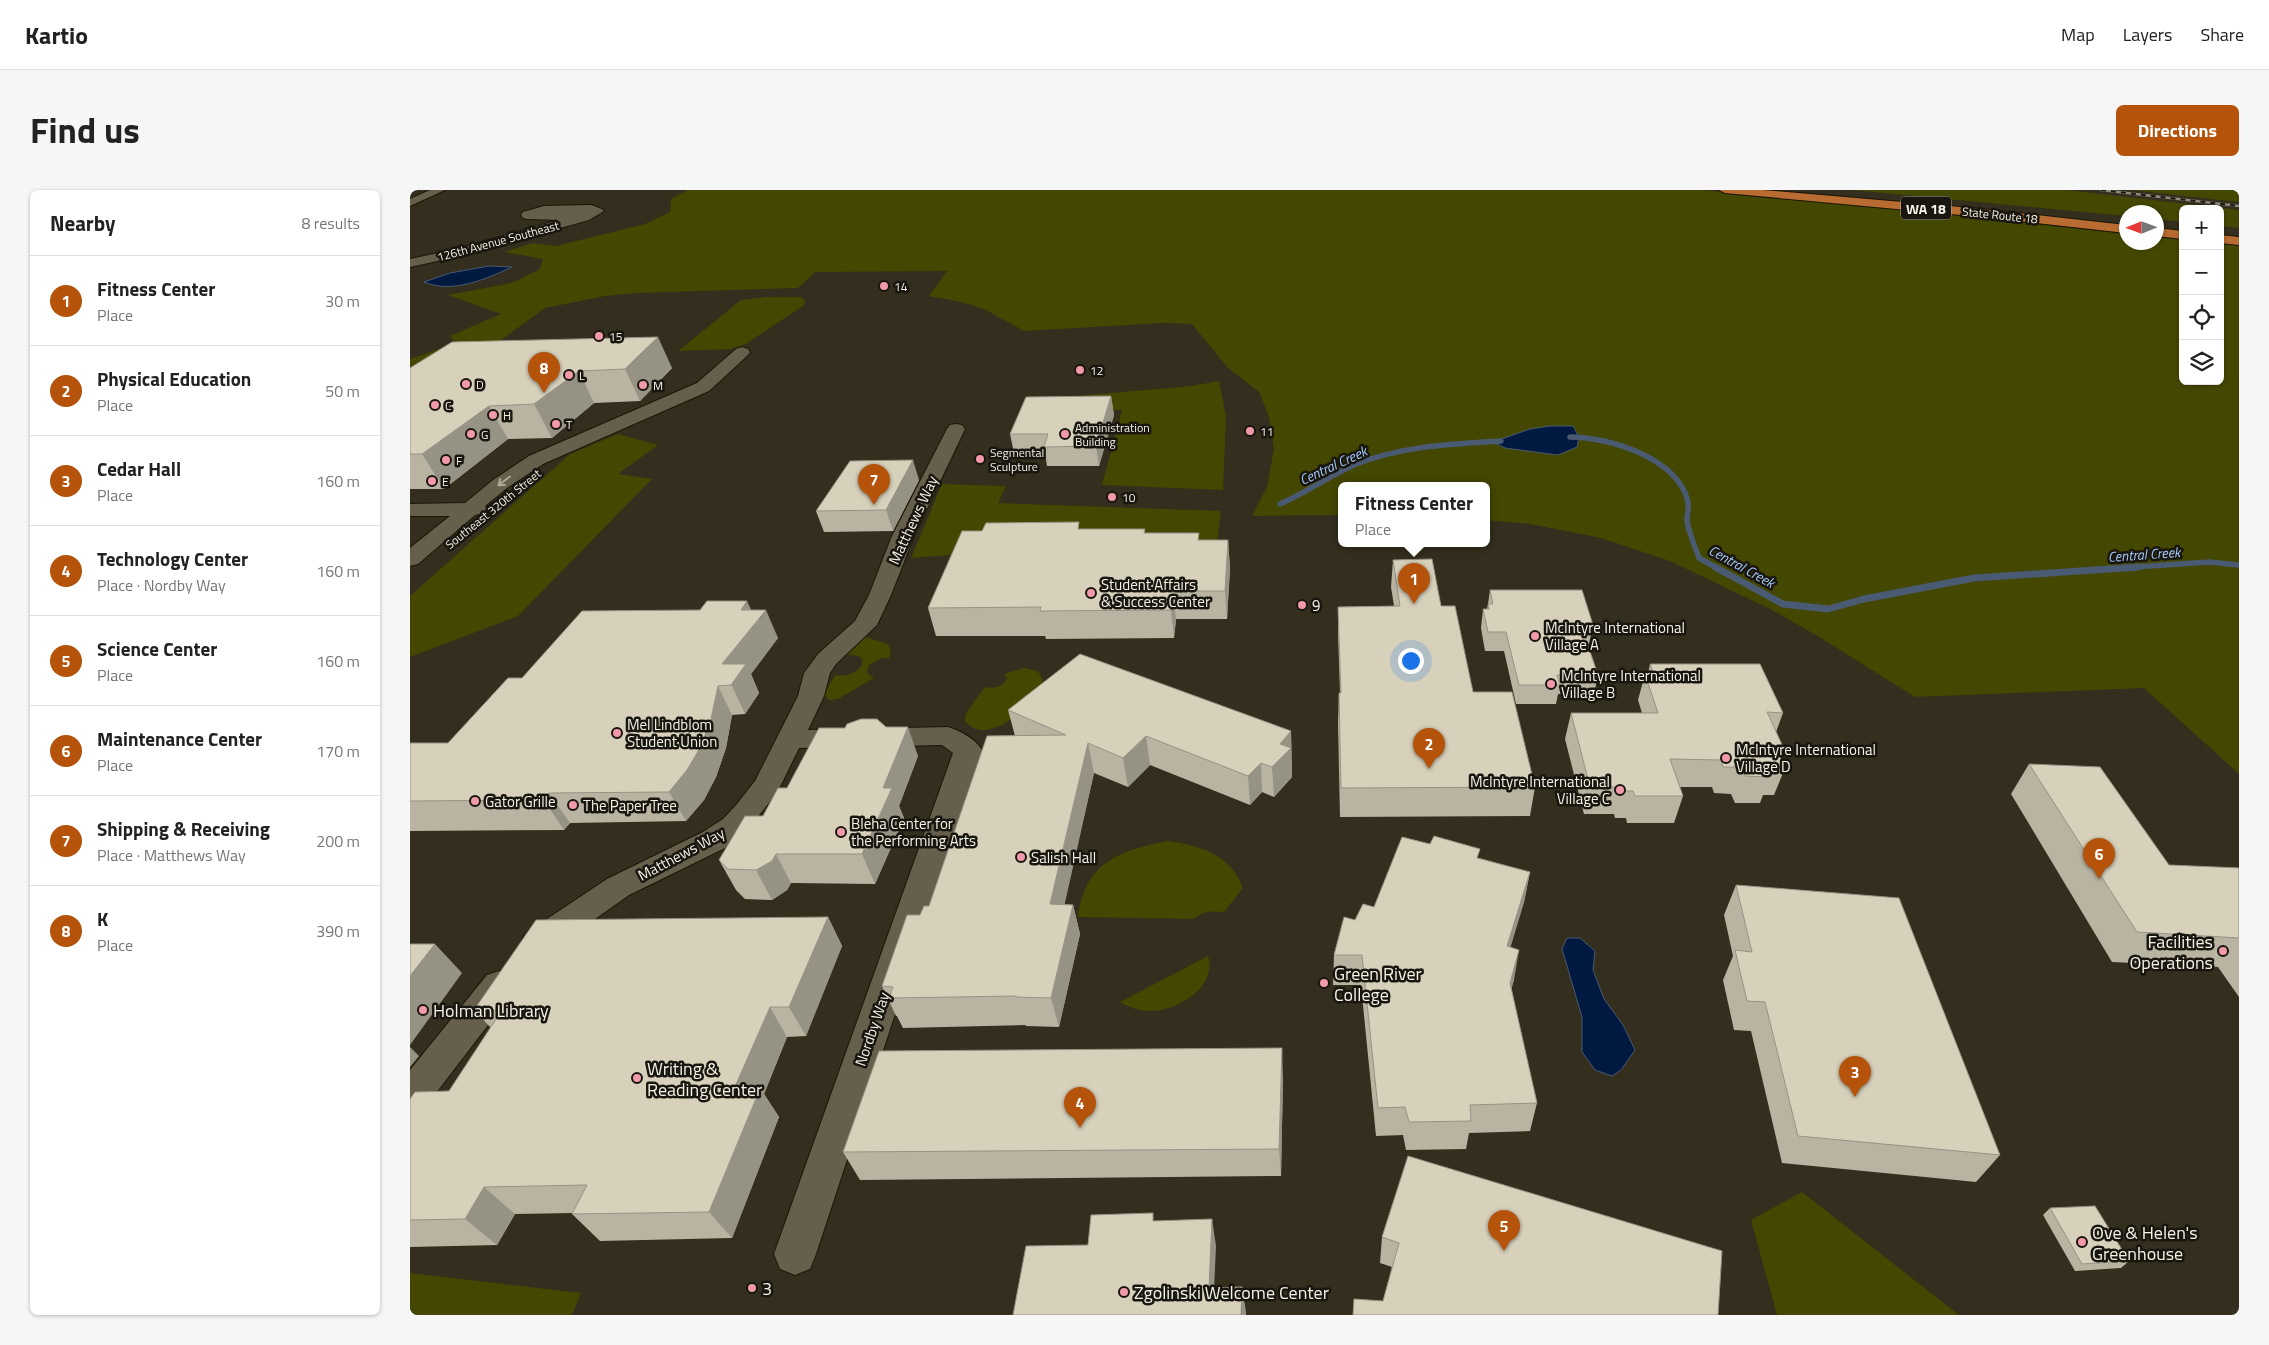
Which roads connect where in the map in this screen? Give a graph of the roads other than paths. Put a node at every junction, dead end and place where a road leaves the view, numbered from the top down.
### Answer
1 (439, 190) edge
2 (1725, 190) edge
3 (1828, 190) edge
4 (410, 203) edge
5 (585, 217) dead end
6 (2119, 219) edge
7 (2164, 225) edge
8 (2179, 227) edge
9 (2119, 228) edge
10 (2224, 231) edge
11 (2164, 233) edge
12 (2239, 233) edge
13 (2179, 235) edge
14 (2224, 239) edge
15 (2239, 241) edge
16 (410, 263) edge
17 (742, 352) dead end
18 (956, 429) dead end
19 (481, 509) junction
20 (410, 510) edge
21 (410, 559) edge
22 (410, 578) edge
23 (790, 739) junction
24 (410, 1098) edge
25 (795, 1254) dead end

1 - 4 street
2 - 9 highway, State Route 18 / WA 18
3 - 6 highway, State Route 18 / WA 18
5 - 16 street, 126th Avenue Southeast
7 - 8 highway
10 - 12 highway
11 - 13 highway
14 - 15 highway
17 - 19 street, Southeast 320th Street
18 - 23 street, Matthews Way
19 - 20 street
19 - 21 street, Southeast 320th Street
19 - 22 street, Southeast 320th Street
23 - 24 street, Matthews Way
23 - 25 street, Nordby Way

